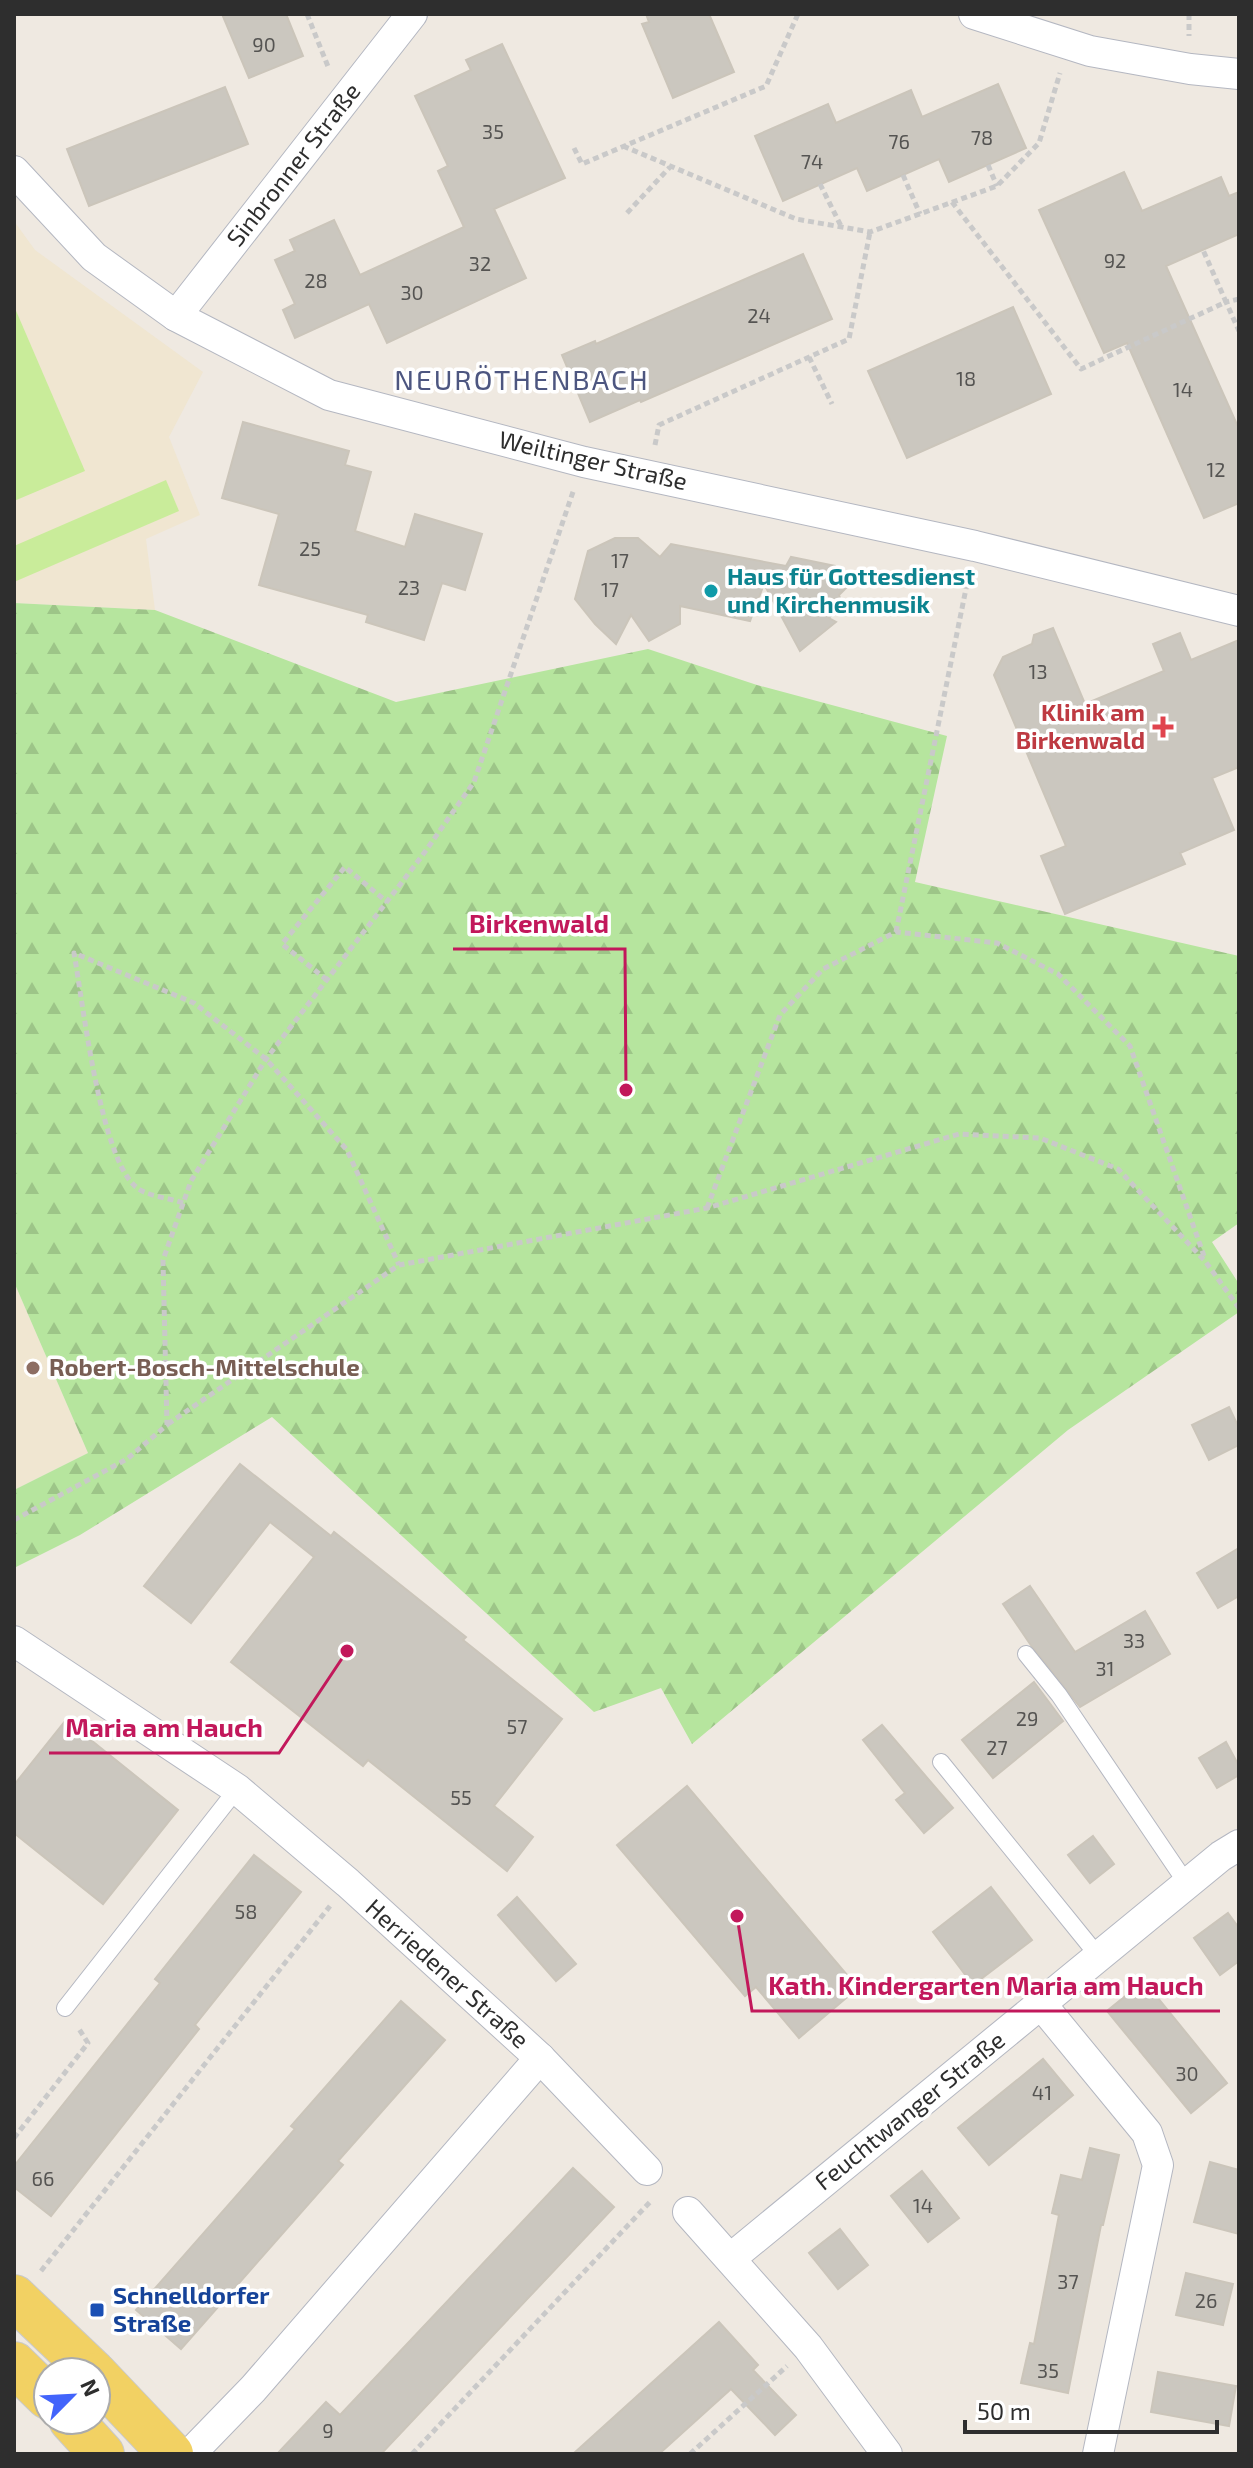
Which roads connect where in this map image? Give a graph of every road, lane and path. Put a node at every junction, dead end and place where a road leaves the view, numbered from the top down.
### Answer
1 (307, 14) edge
2 (412, 14) edge
3 (798, 14) edge
4 (974, 14) edge
5 (1069, 45) junction
6 (1239, 74) edge
7 (343, 102) junction
8 (623, 146) junction
9 (574, 148) dead end
10 (988, 165) dead end
11 (670, 167) junction
12 (14, 171) edge
13 (903, 175) dead end
14 (820, 184) dead end
15 (997, 186) junction
16 (952, 202) junction
17 (627, 213) dead end
18 (920, 214) junction
19 (841, 227) junction
20 (870, 232) junction
21 (1203, 250) dead end
22 (1239, 299) edge
23 (1226, 302) junction
24 (176, 316) junction
25 (1239, 331) edge
26 (809, 357) junction
27 (832, 404) dead end
28 (584, 462) junction
29 (649, 475) junction
30 (975, 546) junction
31 (1239, 611) edge
32 (387, 902) junction
33 (896, 932) junction
34 (327, 980) junction
35 (266, 1059) junction
36 (183, 1203) junction
37 (707, 1208) junction
38 (1205, 1261) junction
39 (399, 1265) junction
40 (1239, 1308) edge
41 (167, 1425) junction
42 (14, 1520) edge
43 (14, 1641) edge
44 (1026, 1654) dead end
45 (941, 1762) dead end
46 (237, 1789) junction
47 (1239, 1845) edge
48 (348, 1883) junction
49 (1187, 1884) junction
50 (1099, 1957) junction
51 (1041, 2004) junction
52 (65, 2008) joint
53 (540, 2058) junction
54 (14, 2138) edge
55 (647, 2170) dead end
56 (652, 2200) dead end
57 (688, 2212) dead end
58 (731, 2258) junction
59 (16, 2298) edge
60 (808, 2347) junction
61 (77, 2356) edge
62 (14, 2364) edge
63 (32, 2381) edge
64 (112, 2391) edge
65 (86, 2436) edge
66 (102, 2454) edge
67 (171, 2454) edge
68 (190, 2454) edge
69 (412, 2454) edge
70 (690, 2454) edge
71 (887, 2454) edge
72 (1098, 2454) edge

1 - 7 path
2 - 7 street, Sinbronner Straße
3 - 8 path
4 - 5 street
5 - 6 street
5 - 15 path
7 - 24 street, Sinbronner Straße
8 - 9 path
8 - 11 path
10 - 15 path
11 - 17 path
11 - 19 path
12 - 24 street, Weiltinger Straße
13 - 18 path
14 - 19 path
15 - 16 path
16 - 18 path
16 - 23 path
18 - 20 path
19 - 20 path
20 - 26 path
21 - 23 path
22 - 23 path
23 - 25 path
24 - 28 street, Weiltinger Straße
26 - 27 path
26 - 29 path
28 - 29 street, Weiltinger Straße
28 - 32 path
29 - 30 street, Weiltinger Straße
30 - 31 street, Weiltinger Straße
30 - 33 path
32 - 34 path
32 - 34 path
33 - 37 path
33 - 38 path
34 - 35 path
35 - 36 path
35 - 36 path
35 - 39 path
36 - 41 path
37 - 38 path
37 - 39 path
38 - 40 path
39 - 41 path
41 - 42 path
43 - 46 street, Herriedener Straße
44 - 49 lane
45 - 50 lane
46 - 48 street, Herriedener Straße
46 - 52 lane
47 - 49 street, Feuchtwanger Straße
48 - 53 street, Herriedener Straße
48 - 59 path
49 - 50 street, Feuchtwanger Straße
50 - 51 street, Feuchtwanger Straße
51 - 58 street, Feuchtwanger Straße
51 - 72 street
52 - 54 path
53 - 55 street, Herriedener Straße
53 - 68 street
56 - 69 path
57 - 58 street
58 - 60 street
59 - 61 main road
60 - 70 path
60 - 71 street
62 - 63 main road
64 - 67 main road
65 - 66 main road

